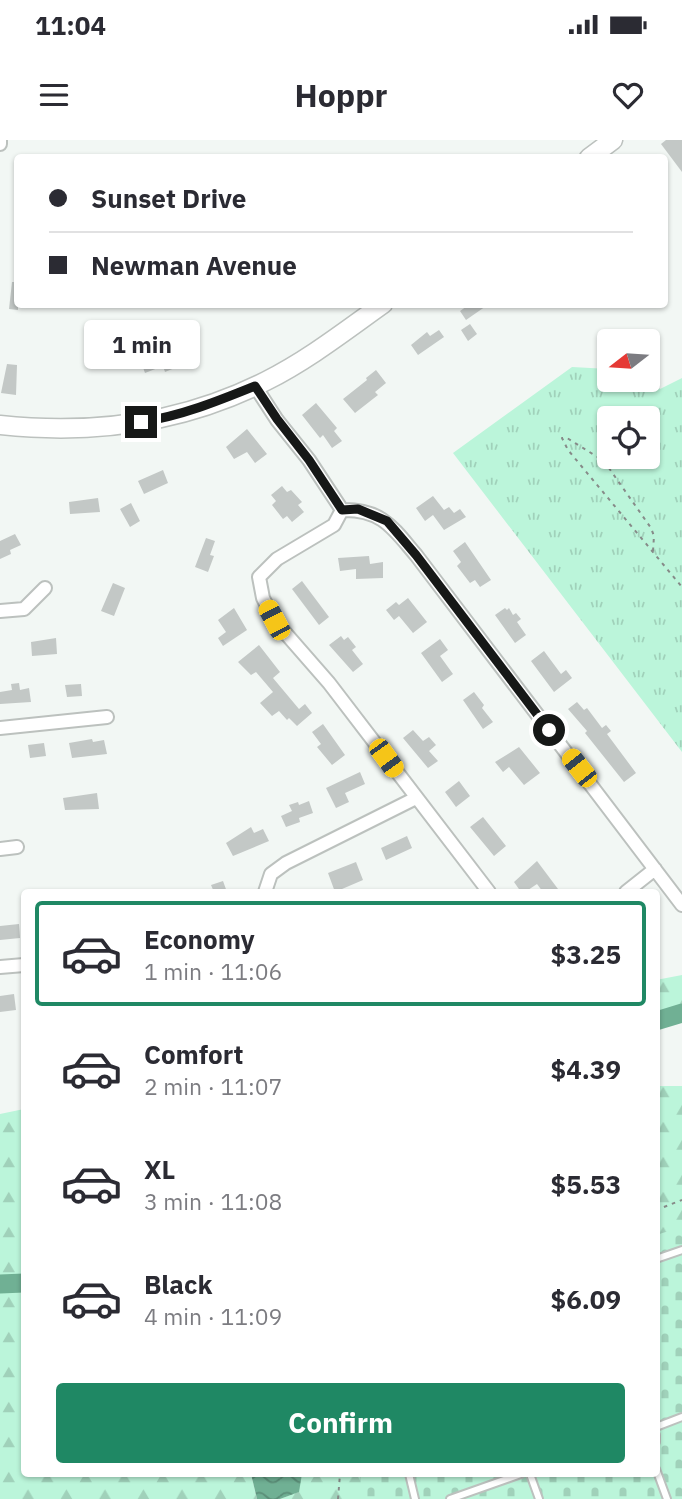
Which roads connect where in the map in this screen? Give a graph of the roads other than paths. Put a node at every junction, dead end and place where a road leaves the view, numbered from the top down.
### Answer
1 (613, 140) edge
2 (594, 154) edge
3 (377, 308) edge
4 (255, 386) junction
5 (0, 425) edge
6 (342, 510) junction
7 (45, 588) dead end
8 (0, 611) edge
9 (107, 716) dead end
10 (0, 728) edge
11 (416, 798) junction
12 (17, 847) dead end
13 (0, 849) edge
14 (655, 870) junction
15 (266, 889) edge
16 (487, 889) edge
17 (630, 889) edge
18 (682, 905) edge
19 (21, 965) edge
20 (0, 967) edge
21 (682, 1250) edge
22 (660, 1258) edge
23 (682, 1417) edge
24 (660, 1425) edge
25 (410, 1477) edge
26 (512, 1477) edge
27 (531, 1477) edge
28 (659, 1477) edge
29 (415, 1499) edge
30 (450, 1499) edge
31 (539, 1499) edge
32 (667, 1499) edge

1 - 2 main road
3 - 4 main road
4 - 5 main road
4 - 6 street
6 - 11 street
6 - 14 street
7 - 8 street
9 - 10 street
11 - 15 street
11 - 16 street
12 - 13 street
14 - 17 street
14 - 18 street
19 - 20 street
21 - 22 lane
23 - 24 lane
25 - 29 lane
26 - 30 lane
27 - 31 lane
28 - 32 lane

